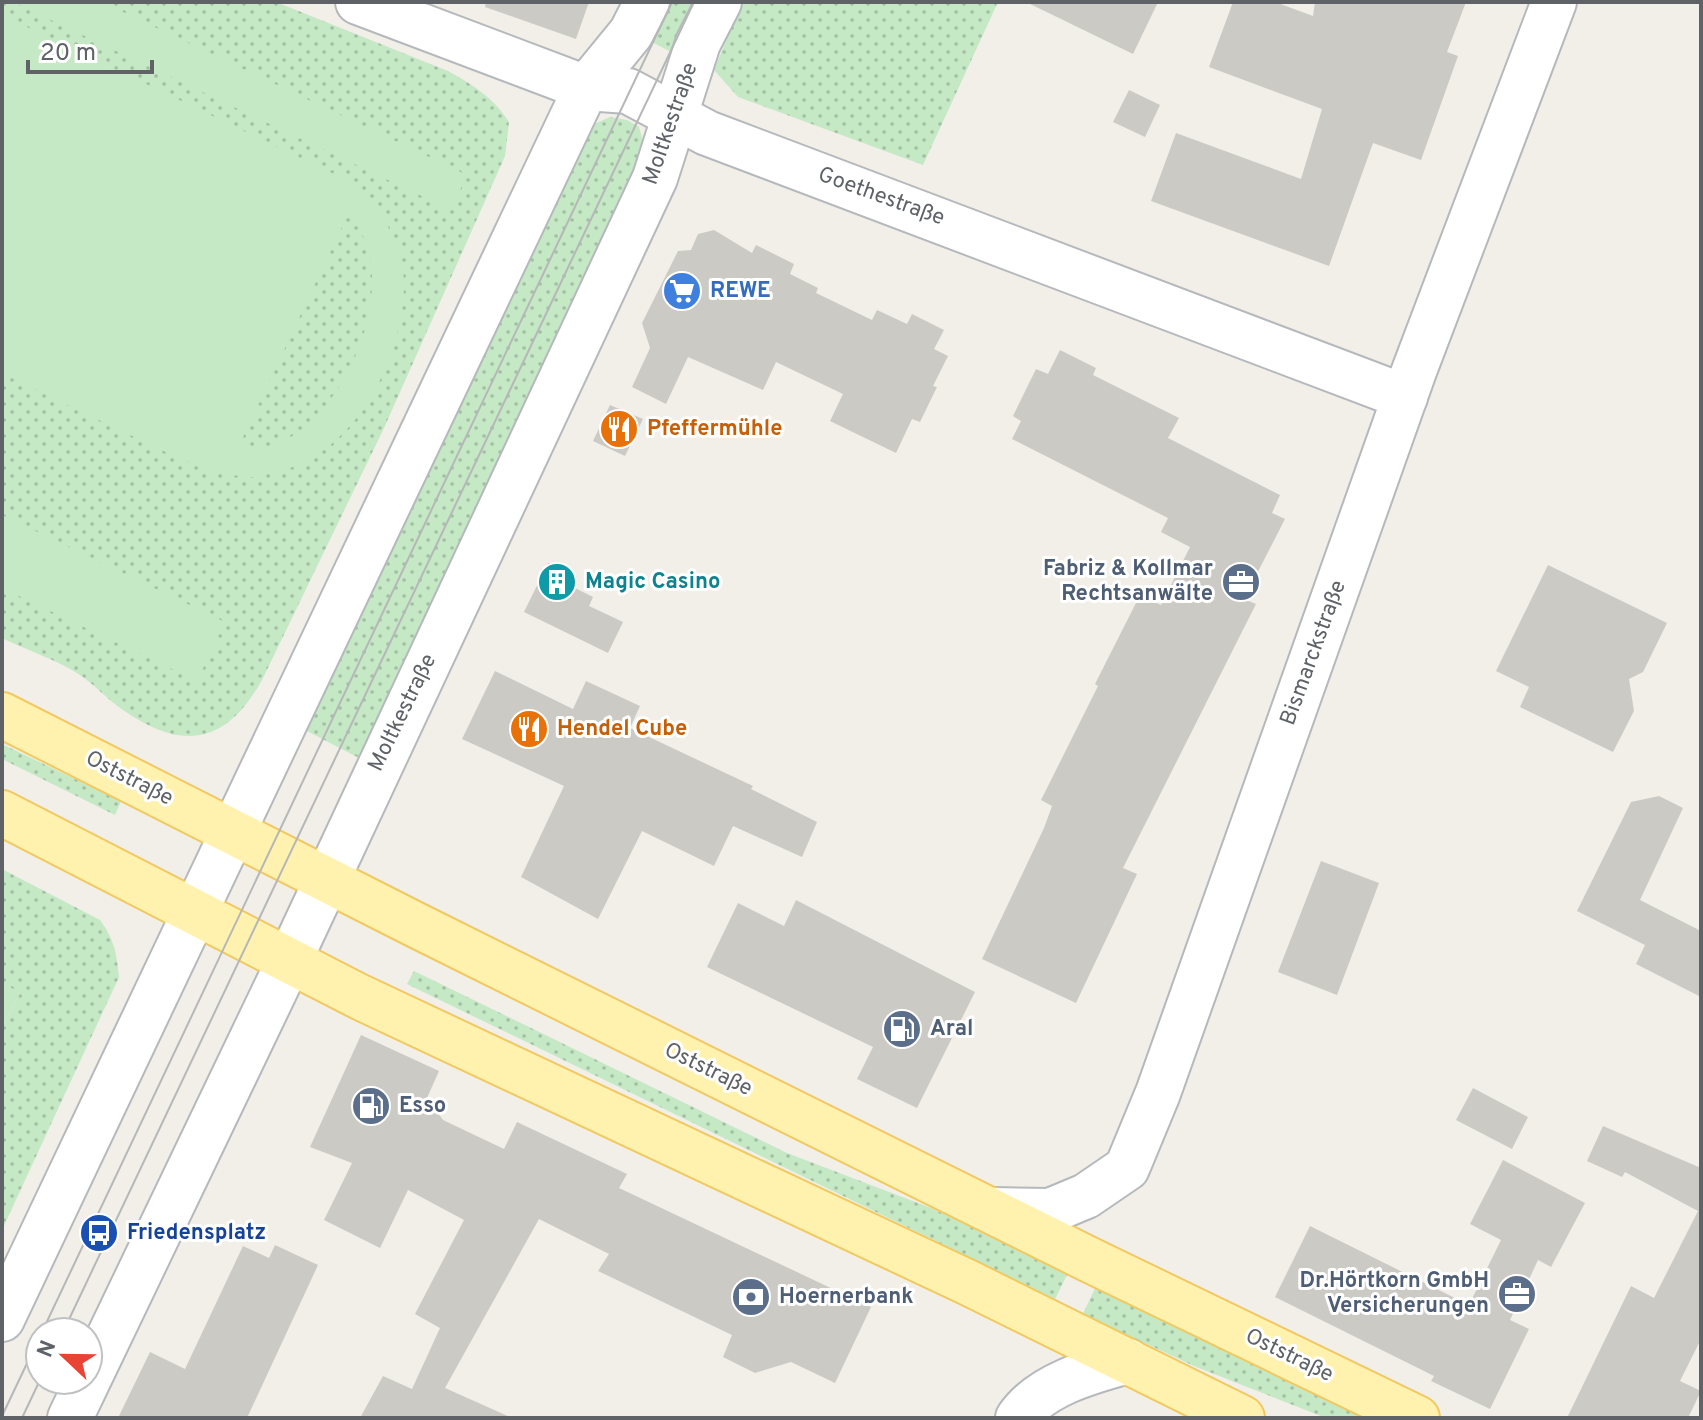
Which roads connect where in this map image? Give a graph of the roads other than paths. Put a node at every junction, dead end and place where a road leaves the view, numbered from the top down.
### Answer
1 (358, 2) edge
2 (647, 2) edge
3 (719, 2) edge
4 (1554, 2) edge
5 (586, 88) junction
6 (673, 116) junction
7 (1405, 397) junction
8 (2, 715) edge
9 (2, 813) edge
10 (233, 833) junction
11 (326, 880) junction
12 (195, 912) junction
13 (290, 959) junction
14 (993, 1210) junction
15 (2, 1319) edge
16 (1128, 1361) junction
17 (1019, 1416) edge
18 (70, 1418) edge
19 (1242, 1418) edge
20 (1417, 1418) edge

1 - 5 street, Goethestraße
2 - 5 street
3 - 6 street, Moltkestraße
4 - 7 street, Bismarckstraße
5 - 6 street, Goethestraße
5 - 10 street
6 - 7 street, Goethestraße
6 - 11 street, Moltkestraße
7 - 14 street, Bismarckstraße
8 - 10 main road, Oststraße
9 - 12 main road
10 - 11 main road, Oststraße
10 - 12 street
11 - 13 street, Moltkestraße
11 - 14 main road, Oststraße
12 - 13 main road
12 - 15 street
13 - 16 main road
13 - 18 street, Moltkestraße
14 - 20 main road, Oststraße
16 - 17 street
16 - 19 main road

